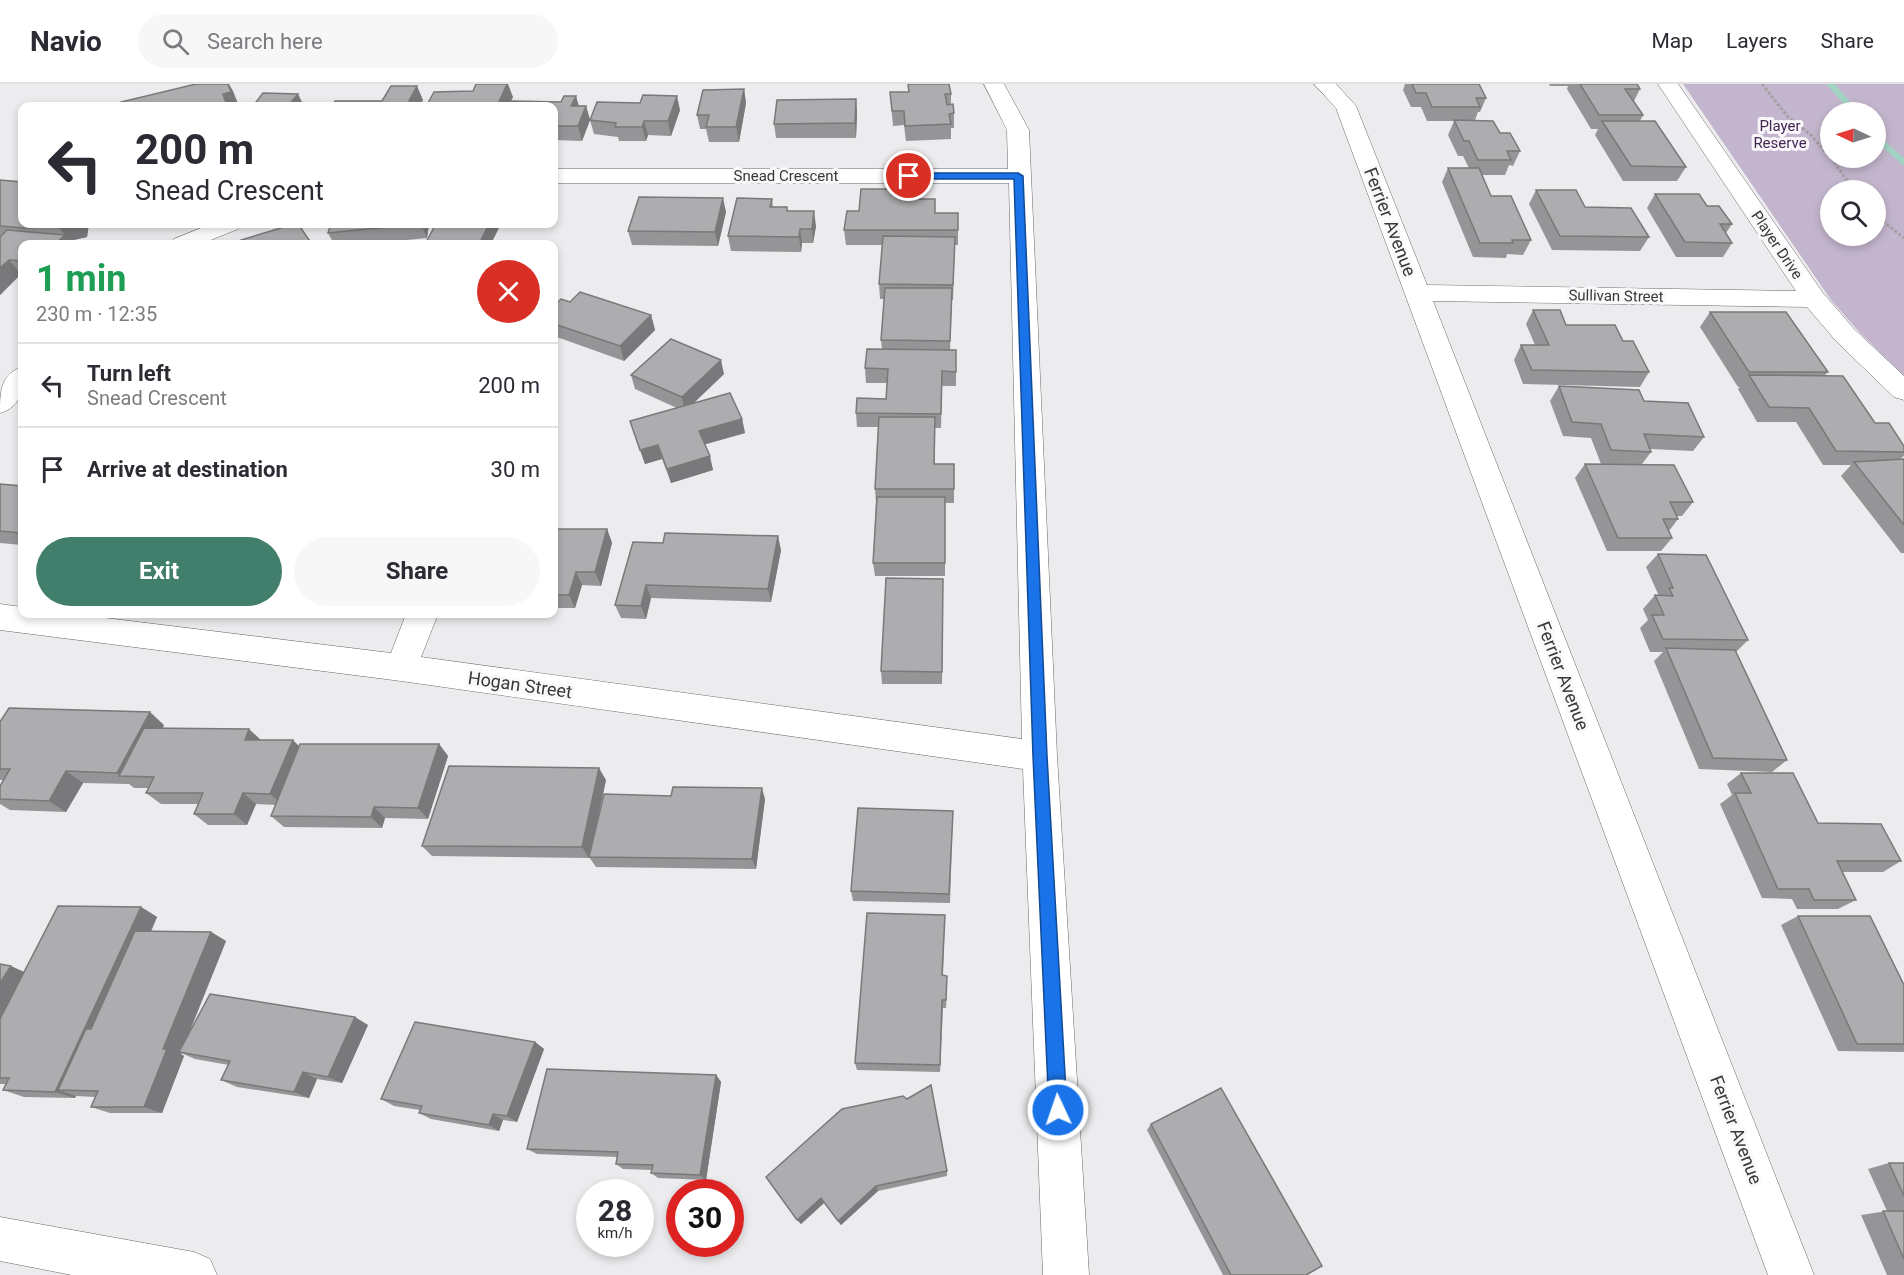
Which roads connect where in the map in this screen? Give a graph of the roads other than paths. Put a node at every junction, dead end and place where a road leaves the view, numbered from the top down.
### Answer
1 (994, 84) edge
2 (1324, 84) edge
3 (1668, 84) edge
4 (558, 176) edge
5 (1018, 176) junction
6 (220, 228) edge
7 (192, 240) edge
8 (1417, 293) junction
9 (1814, 299) junction
10 (18, 381) edge
11 (1904, 391) edge
12 (0, 404) edge
13 (0, 617) edge
14 (420, 618) edge
15 (401, 668) junction
16 (1040, 756) junction
17 (0, 1239) edge
18 (194, 1275) edge
19 (1066, 1275) edge
20 (1791, 1275) edge

1 - 5 street
2 - 8 street, Ferrier Avenue
3 - 9 street, Player Drive
4 - 5 street, Snead Crescent
5 - 16 street
6 - 7 street
8 - 9 street, Sullivan Street
8 - 20 street, Ferrier Avenue
9 - 11 street, Player Drive
10 - 12 street
13 - 15 street, Hogan Street
14 - 15 street
15 - 16 street, Hogan Street
16 - 19 street
17 - 18 street

